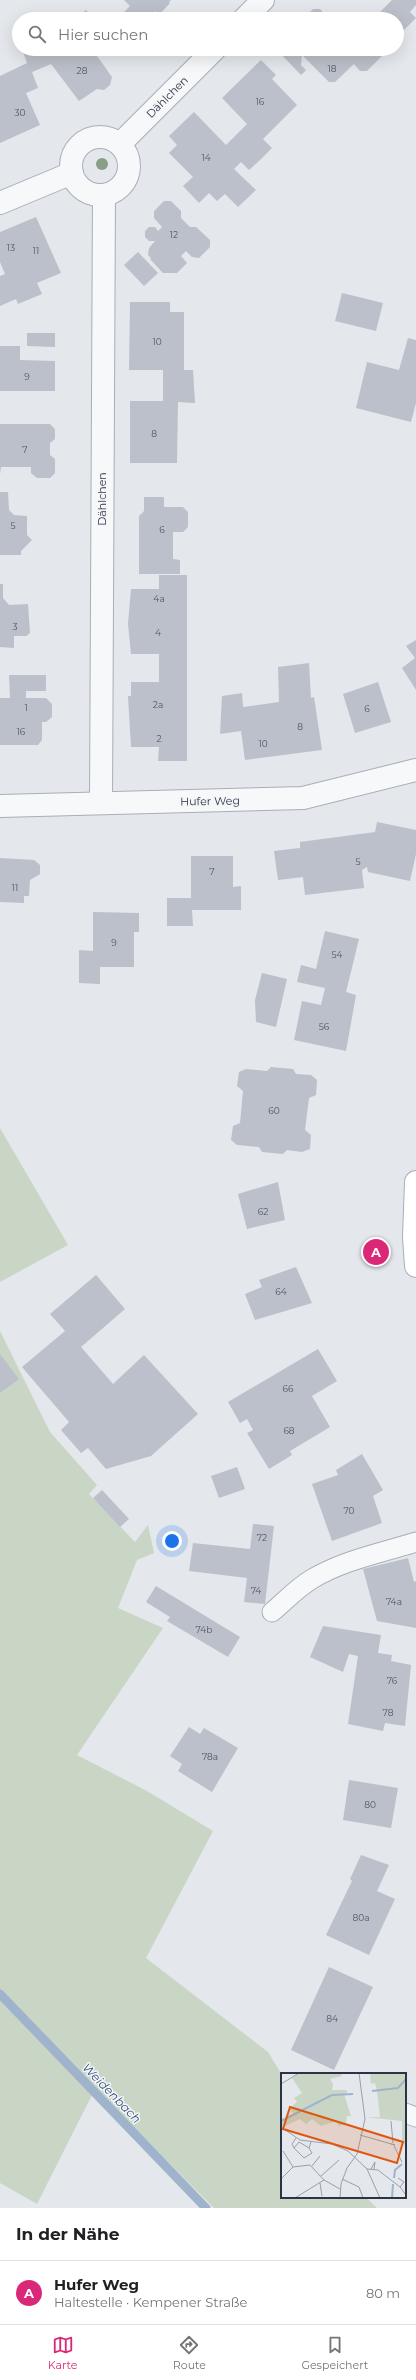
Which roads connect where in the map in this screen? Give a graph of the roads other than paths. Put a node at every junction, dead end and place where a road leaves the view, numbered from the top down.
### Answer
1 (263, 0) edge
2 (251, 12) edge
3 (208, 56) edge
4 (120, 144) junction
5 (72, 173) junction
6 (104, 195) junction
7 (0, 203) edge
8 (416, 770) edge
9 (101, 802) junction
10 (0, 806) edge
11 (416, 1182) edge
12 (416, 1266) edge
13 (416, 1542) edge
14 (272, 1612) dead end
15 (406, 2113) edge
16 (416, 2118) edge

1 - 2 street
3 - 4 street, Dählchen
4 - 5 street
4 - 6 street
5 - 6 street
5 - 7 street
6 - 9 street, Dählchen
8 - 9 street, Hufer Weg
9 - 10 street, Hufer Weg
11 - 12 main road
13 - 14 lane
15 - 16 lane

